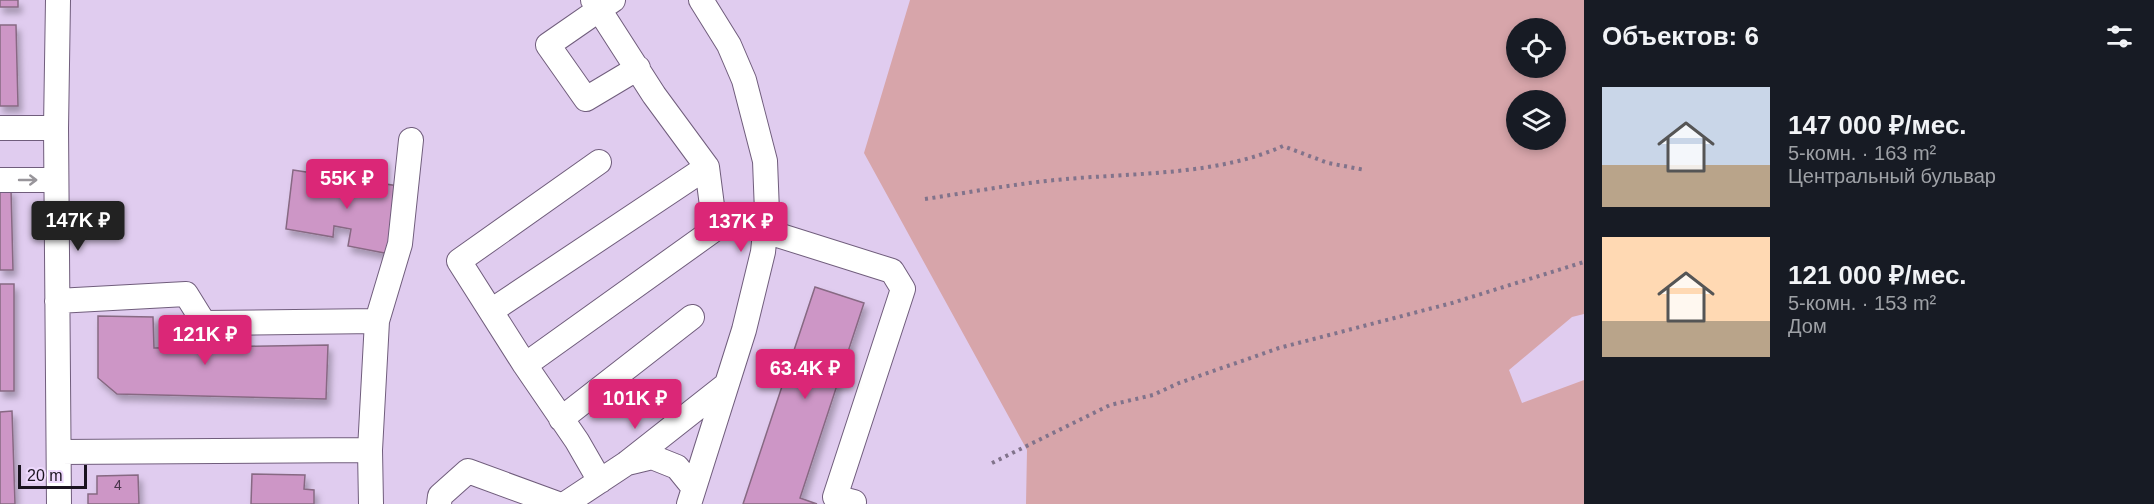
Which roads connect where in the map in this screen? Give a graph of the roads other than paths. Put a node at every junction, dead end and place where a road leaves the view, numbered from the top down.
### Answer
1 (58, 0) edge
2 (701, 0) edge
3 (602, 3) edge
4 (638, 68) junction
5 (0, 128) edge
6 (56, 128) junction
7 (411, 140) dead end
8 (599, 162) dead end
9 (707, 167) junction
10 (0, 180) edge
11 (57, 180) junction
12 (765, 231) junction
13 (57, 301) junction
14 (491, 311) junction
15 (692, 317) dead end
16 (377, 321) junction
17 (525, 365) junction
18 (726, 385) junction
19 (561, 419) junction
20 (370, 450) junction
21 (59, 452) junction
22 (627, 463) junction
23 (600, 481) junction
24 (691, 496) edge
25 (59, 504) edge
26 (372, 504) edge
27 (439, 504) edge
28 (558, 504) edge
29 (566, 504) edge
30 (854, 504) edge

1 - 6 street
2 - 12 street
3 - 4 street
3 - 4 street
4 - 9 street
5 - 6 street
6 - 11 street
7 - 16 street
8 - 14 street
9 - 14 street
9 - 17 street
10 -> 11 street
11 - 13 street
12 - 18 street
12 - 30 street
13 - 16 street
13 - 21 street
14 - 17 street
15 - 19 street
16 - 20 street
17 - 19 street
18 - 22 street
18 - 24 street
19 - 23 street
20 - 21 street
20 - 26 street
21 - 25 street
22 - 23 street
22 - 24 street
23 - 29 street
27 - 28 street

